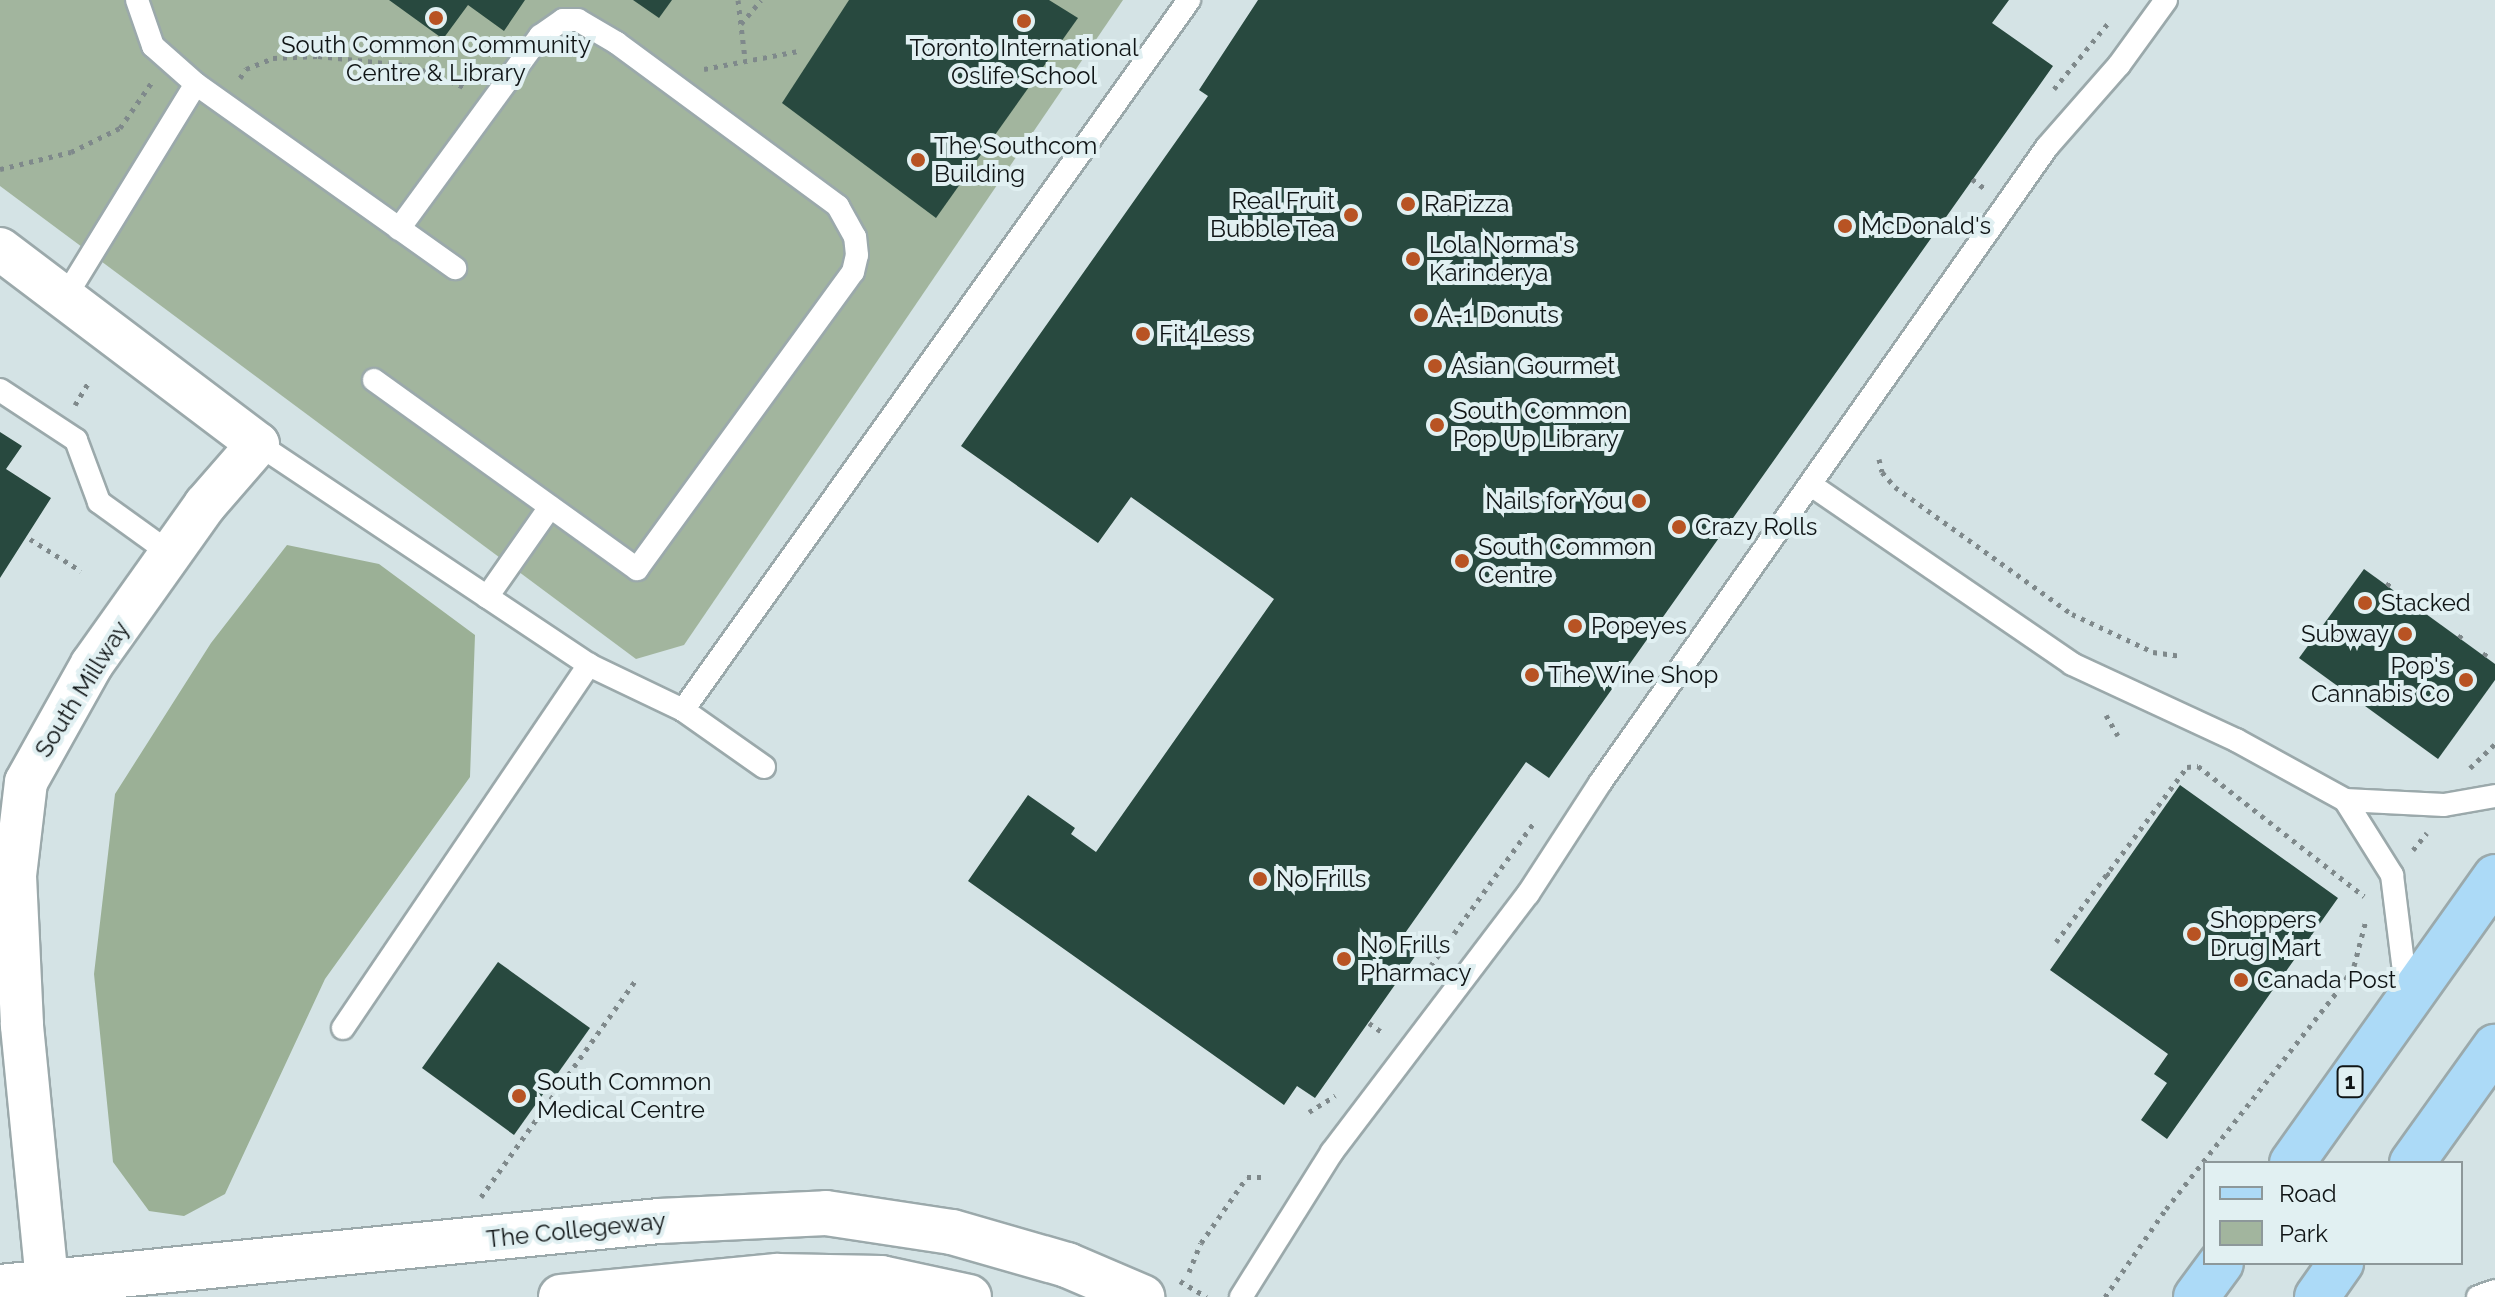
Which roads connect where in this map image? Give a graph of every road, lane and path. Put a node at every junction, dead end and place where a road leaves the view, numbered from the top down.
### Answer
1 (137, 0) edge
2 (738, 0) edge
3 (761, 0) edge
4 (1189, 0) edge
5 (2166, 0) edge
6 (740, 25) junction
7 (798, 51) dead end
8 (745, 59) junction
9 (166, 62) junction
10 (666, 78) junction
11 (196, 84) junction
12 (493, 99) junction
13 (224, 103) junction
14 (0, 169) edge
15 (1972, 179) dead end
16 (1985, 188) dead end
17 (399, 229) junction
18 (0, 249) edge
19 (455, 268) dead end
20 (64, 299) junction
21 (374, 380) dead end
22 (0, 390) edge
23 (258, 444) junction
24 (1879, 459) dead end
25 (1811, 485) junction
26 (550, 507) junction
27 (30, 539) dead end
28 (171, 554) junction
29 (81, 571) dead end
30 (2392, 579) dead end
31 (2387, 586) dead end
32 (487, 597) junction
33 (2180, 656) dead end
34 (589, 665) junction
35 (683, 710) junction
36 (2495, 744) edge
37 (764, 767) dead end
38 (2466, 774) dead end
39 (2495, 796) edge
40 (2345, 800) junction
41 (12, 802) edge
42 (2435, 824) dead end
43 (2408, 855) dead end
44 (2106, 873) junction
45 (2495, 877) edge
46 (2114, 879) dead end
47 (2372, 901) dead end
48 (2367, 915) dead end
49 (2056, 942) dead end
50 (637, 978) dead end
51 (2407, 1001) junction
52 (1369, 1023) dead end
53 (343, 1028) dead end
54 (1382, 1032) dead end
55 (2495, 1047) edge
56 (2204, 1161) edge
57 (2293, 1161) edge
58 (2413, 1161) edge
59 (2203, 1162) edge
60 (1266, 1177) dead end
61 (481, 1197) dead end
62 (2220, 1265) edge
63 (2340, 1265) edge
64 (1189, 1272) dead end
65 (0, 1287) edge
66 (47, 1290) edge
67 (2495, 1291) edge
68 (561, 1297) edge
69 (969, 1297) edge
70 (1142, 1297) edge
71 (1241, 1297) edge
72 (2105, 1297) edge
73 (2196, 1297) edge
74 (2317, 1297) edge
75 (2478, 1297) edge

1 - 9 lane
2 - 6 path
3 - 6 path
4 - 35 lane
5 - 25 lane
6 - 8 path
7 - 8 path
8 - 10 path
9 - 11 lane
9 - 14 path
10 - 12 lane
10 - 26 lane
11 - 13 lane
11 - 20 lane
12 - 13 path
12 - 17 lane
13 - 17 lane
15 - 16 path
17 - 19 lane
18 - 20 street
20 - 23 street
21 - 26 lane
22 - 28 lane
23 - 28 street, South Millway
23 - 32 lane
24 - 33 path
25 - 40 lane
25 - 71 lane
26 - 32 lane
27 - 29 path
28 - 41 street, South Millway
30 - 31 path
32 - 34 lane
34 - 35 lane
34 - 53 lane
35 - 37 lane
36 - 38 path
39 - 40 lane
40 - 51 lane
41 - 66 street, South Millway
42 - 43 path
44 - 46 path
44 - 47 path
44 - 49 path
45 - 51 main road, 1
48 - 56 path
50 - 61 path
51 - 57 main road, 1
52 - 54 path
55 - 58 main road
59 - 72 path
60 - 64 path
62 - 73 main road
63 - 74 main road
65 - 66 street, The Collegeway
66 - 70 street, The Collegeway
67 - 75 lane
68 - 69 street

